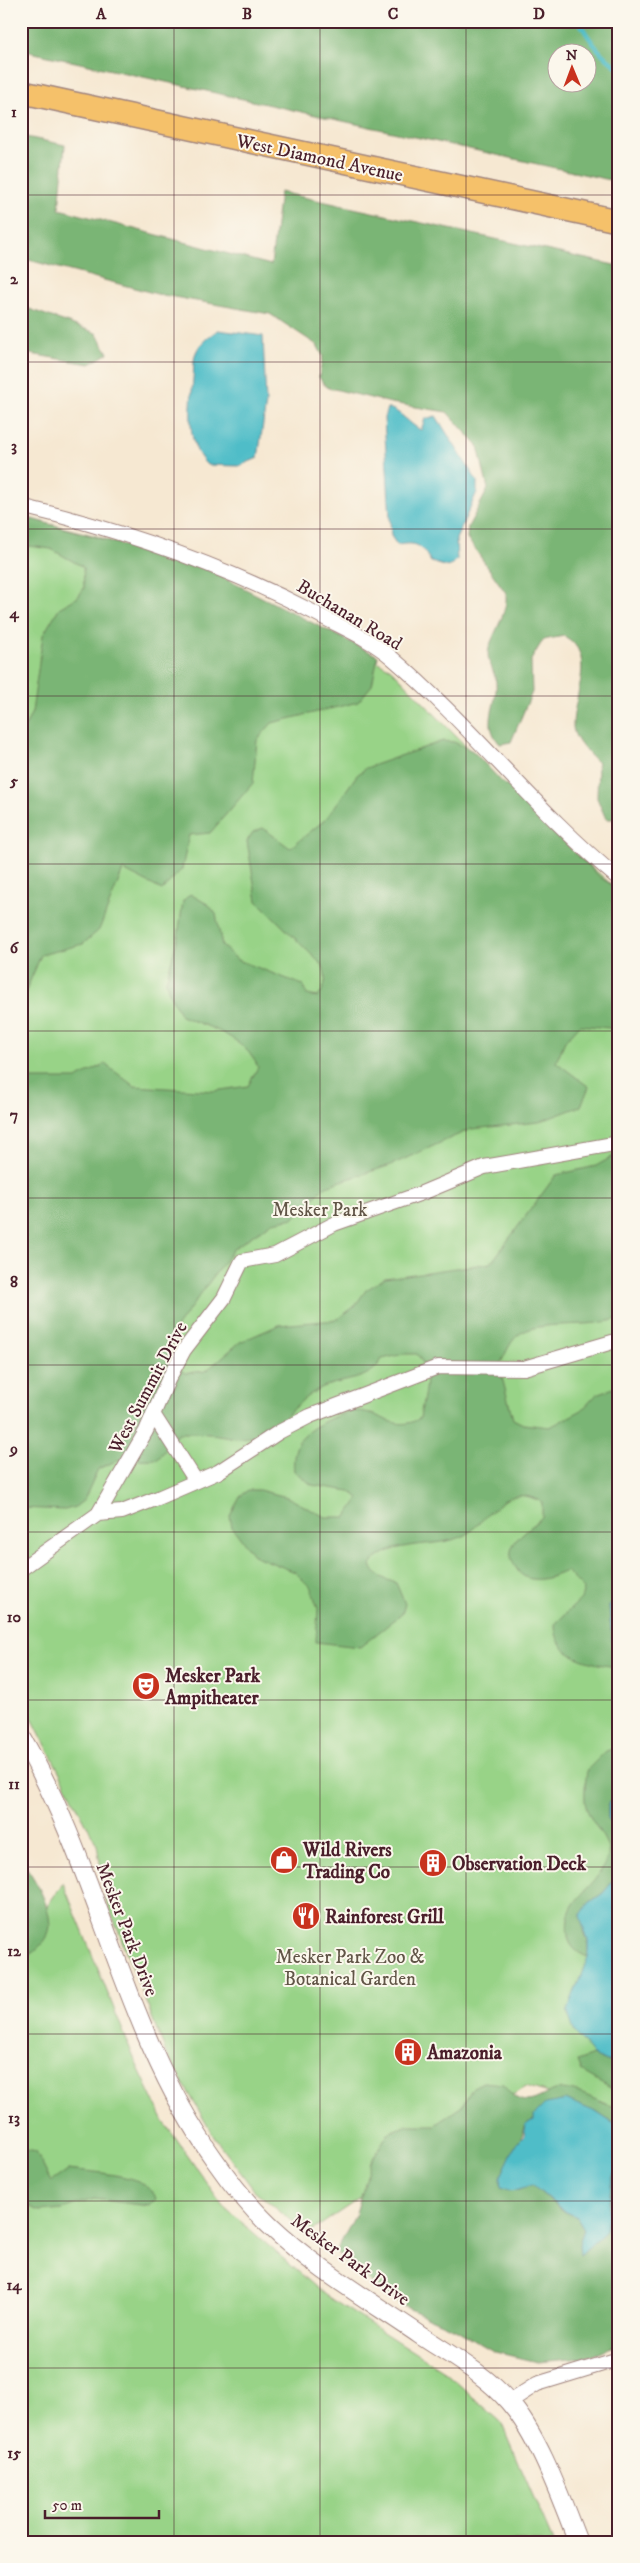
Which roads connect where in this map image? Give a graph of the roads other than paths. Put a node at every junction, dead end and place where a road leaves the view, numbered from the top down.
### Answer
1 (21, 92) edge
2 (619, 221) edge
3 (21, 506) edge
4 (619, 879) edge
5 (619, 1143) edge
6 (619, 1340) edge
7 (153, 1414) junction
8 (196, 1481) junction
9 (98, 1514) junction
10 (21, 1569) edge
11 (21, 1736) edge
12 (619, 2359) edge
13 (509, 2402) junction
14 (578, 2542) edge

1 - 2 main road, West Diamond Avenue
3 - 4 street, Buchanan Road
5 - 7 street, West Summit Drive
6 - 8 street
7 - 8 street
7 - 9 street, West Summit Drive
8 - 9 street
9 - 10 street, West Summit Drive
11 - 13 street, Mesker Park Drive
12 - 13 street
13 - 14 street, Mesker Park Drive

